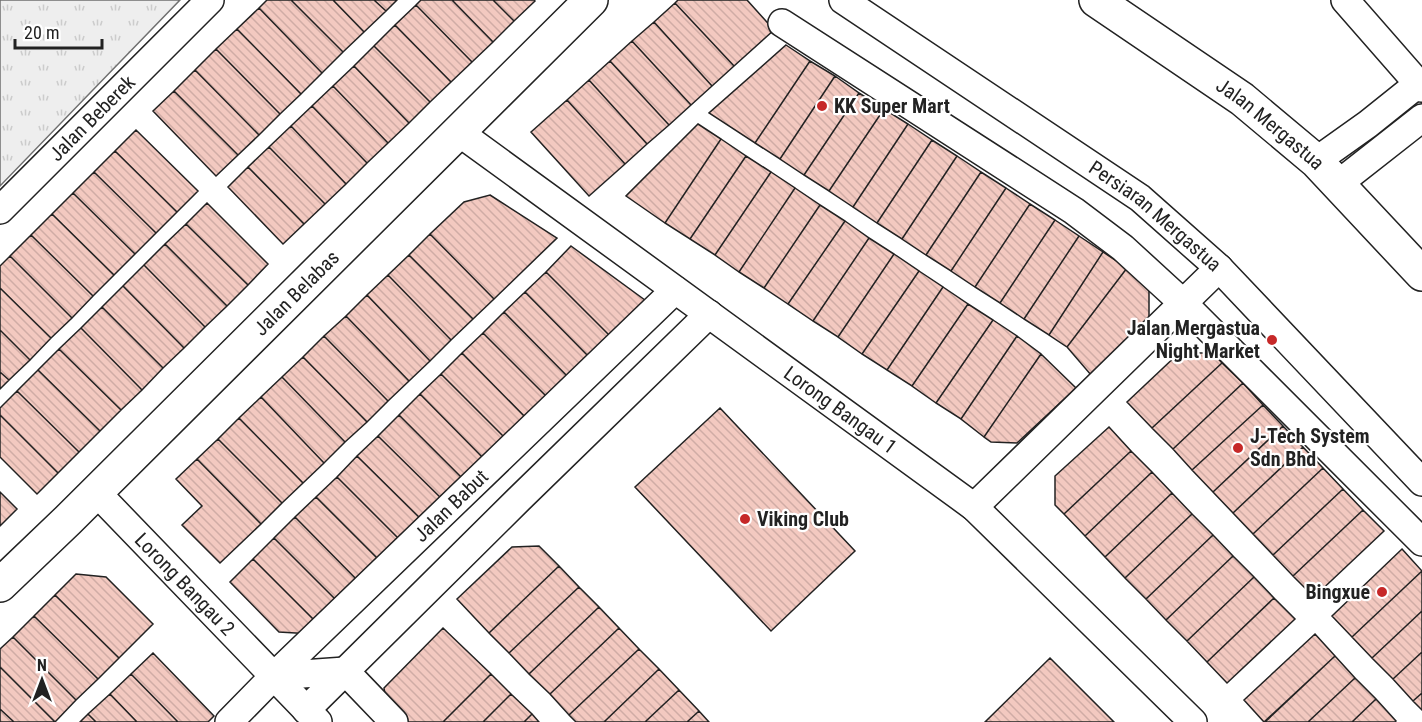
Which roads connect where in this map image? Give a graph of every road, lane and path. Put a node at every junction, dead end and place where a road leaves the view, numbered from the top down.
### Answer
1 (210, 0) edge
2 (591, 0) edge
3 (843, 0) edge
4 (1096, 0) edge
5 (1345, 0) edge
6 (783, 23) dead end
7 (1420, 86) edge
8 (1422, 118) edge
9 (457, 131) junction
10 (1316, 161) junction
11 (1338, 184) junction
12 (0, 210) edge
13 (1219, 268) junction
14 (1422, 274) edge
15 (675, 290) junction
16 (1183, 303) junction
17 (709, 314) junction
18 (1422, 482) edge
19 (96, 492) junction
20 (974, 507) junction
21 (1422, 542) edge
22 (0, 585) edge
23 (345, 671) junction
24 (274, 676) junction
25 (312, 716) edge
26 (229, 722) edge
27 (394, 722) edge
28 (1193, 722) edge

1 - 12 street, Jalan Beberek
2 - 9 street, Jalan Belabas
3 - 13 street, Persiaran Mergastua
4 - 10 street, Jalan Mergastua
5 - 7 street
6 - 16 street
7 - 10 street
8 - 11 street
9 - 15 street, Lorong Bangau 1
9 - 19 street, Jalan Belabas
10 - 11 street, Jalan Mergastua
11 - 14 street, Jalan Mergastua
13 - 16 street
13 - 18 street, Persiaran Mergastua
15 - 17 street, Lorong Bangau 1
15 - 24 street, Jalan Babut
16 - 20 street
16 - 21 street
17 - 20 street, Lorong Bangau 1
17 - 23 street
19 - 22 street, Jalan Belabas
19 - 24 street, Lorong Bangau 2
20 - 28 street, Lorong Bangau 1
23 - 24 street
23 - 25 street
23 - 27 street
24 - 25 street, Lorong Bangau 2
24 - 26 street, Jalan Babut

